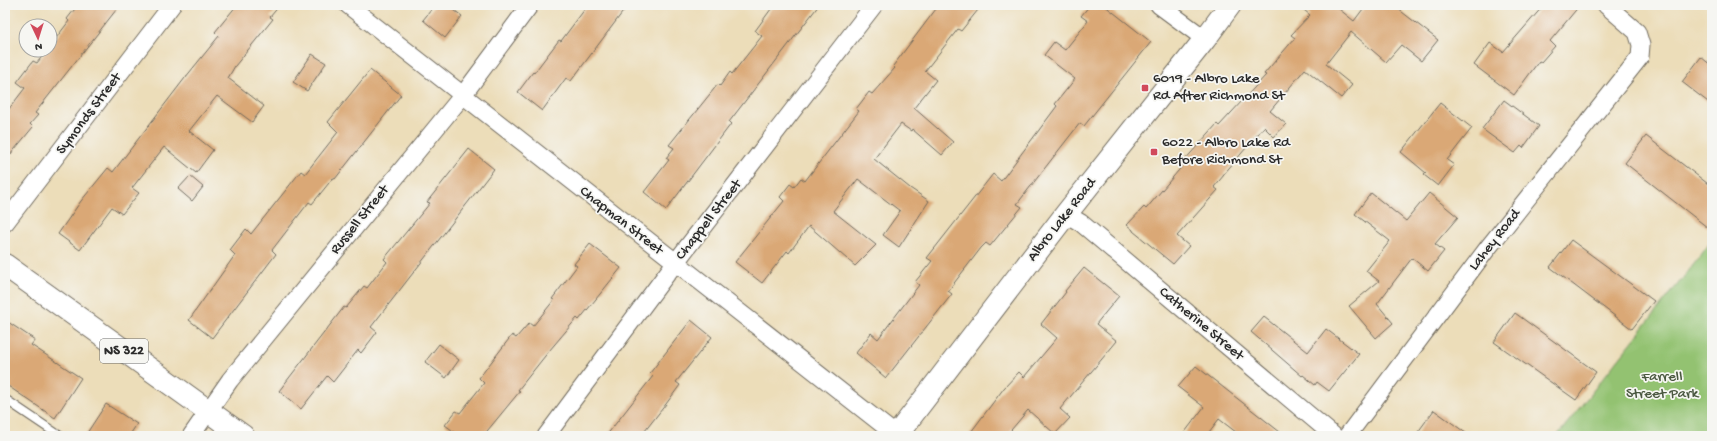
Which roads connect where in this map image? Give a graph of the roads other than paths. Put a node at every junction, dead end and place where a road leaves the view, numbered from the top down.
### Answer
1 (172, 5) edge
2 (348, 5) edge
3 (530, 5) edge
4 (874, 5) edge
5 (1159, 5) edge
6 (1230, 5) edge
7 (1606, 5) edge
8 (1205, 39) junction
9 (462, 95) junction
10 (1066, 214) junction
11 (5, 223) edge
12 (675, 263) junction
13 (5, 265) edge
14 (5, 399) edge
15 (209, 412) junction
16 (60, 436) edge
17 (191, 436) edge
18 (243, 436) edge
19 (546, 436) edge
20 (896, 436) edge
21 (1334, 436) edge
22 (1347, 436) edge

1 - 11 street, Symonds Street
2 - 9 street, Chapman Street
3 - 9 street, Russell Street
4 - 12 street, Chappell Street
5 - 8 street
6 - 8 main road, Albro Lake Road
7 - 22 street, Lahey Road
8 - 10 main road, Albro Lake Road
9 - 12 street, Chapman Street
9 - 15 street, Russell Street
10 - 20 main road, Albro Lake Road
10 - 21 street, Catherine Street
12 - 19 street, Chappell Street
12 - 20 street, Chapman Street
13 - 15 main road, NS 322
14 - 16 lane
15 - 17 street, Russell Street
15 - 18 main road, NS 322

